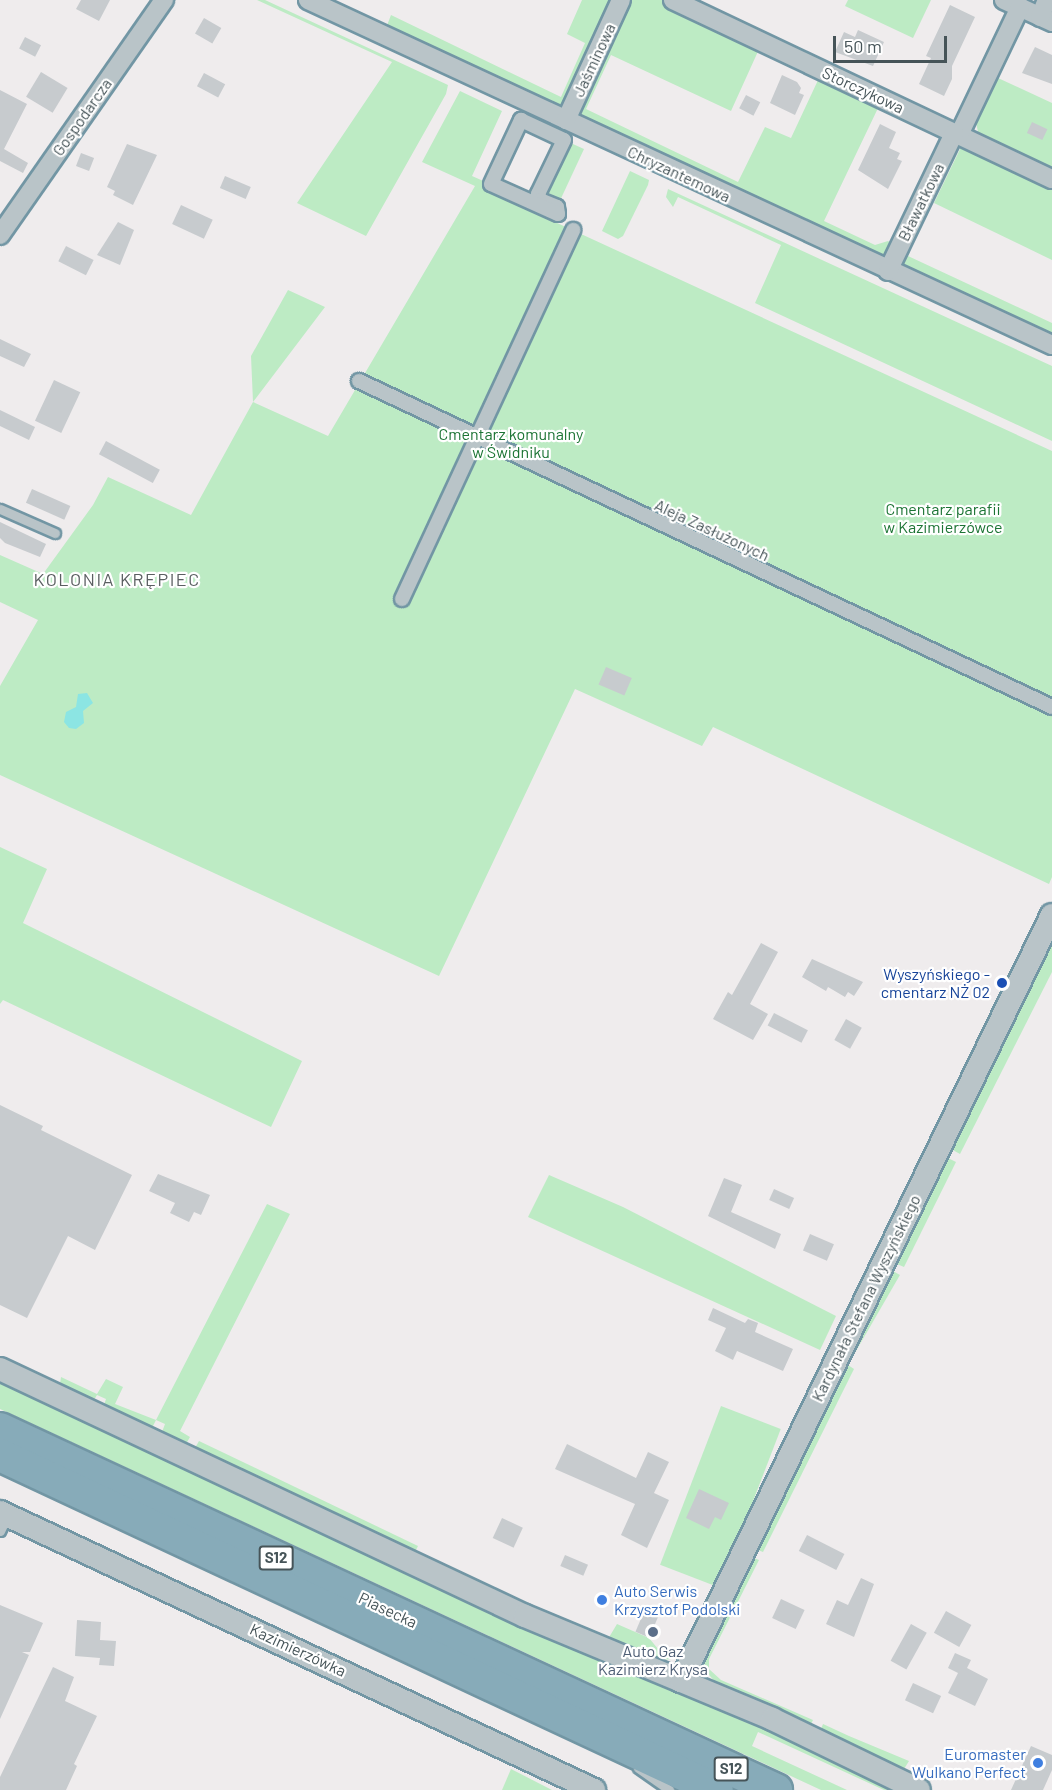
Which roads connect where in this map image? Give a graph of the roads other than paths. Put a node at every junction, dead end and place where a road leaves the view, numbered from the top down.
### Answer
1 (164, 0) edge
2 (308, 0) edge
3 (621, 0) edge
4 (673, 0) edge
5 (1012, 4) edge
6 (1046, 13) edge
7 (566, 120) junction
8 (957, 134) junction
9 (564, 140) joint
10 (1052, 179) edge
11 (573, 230) dead end
12 (0, 235) edge
13 (888, 271) junction
14 (1052, 345) edge
15 (359, 381) dead end
16 (477, 439) junction
17 (0, 509) edge
18 (55, 533) dead end
19 (402, 599) dead end
20 (1052, 707) edge
21 (1052, 915) edge
22 (0, 1369) edge
23 (0, 1429) edge
24 (0, 1455) edge
25 (2, 1520) edge
26 (681, 1681) junction
27 (583, 1728) junction
28 (594, 1790) edge
29 (669, 1790) edge
30 (717, 1790) edge
31 (776, 1790) edge
32 (919, 1790) edge

1 - 12 street, Gospodarcza
2 - 7 street, Chryzantemowa
3 - 7 street, Jaśminowa
4 - 8 street, Storczykowa
5 - 6 street
5 - 8 street, Bławatkowa
7 - 13 street, Chryzantemowa
8 - 10 street, Storczykowa
8 - 13 street, Bławatkowa
9 - 9 street
11 - 16 street
13 - 14 street, Chryzantemowa
15 - 16 street, Aleja Zasłużonych
16 - 19 street
16 - 20 street, Aleja Zasłużonych
17 - 18 lane
21 - 26 street, Kardynała Stefana Wyszyńskiego
22 - 26 street
23 - 31 highway, Piasecka / S12
24 - 27 highway, Piasecka / S12
25 - 28 street, Kazimierzówka
26 - 32 street
27 - 29 lane
27 - 30 highway, Piasecka / S12

